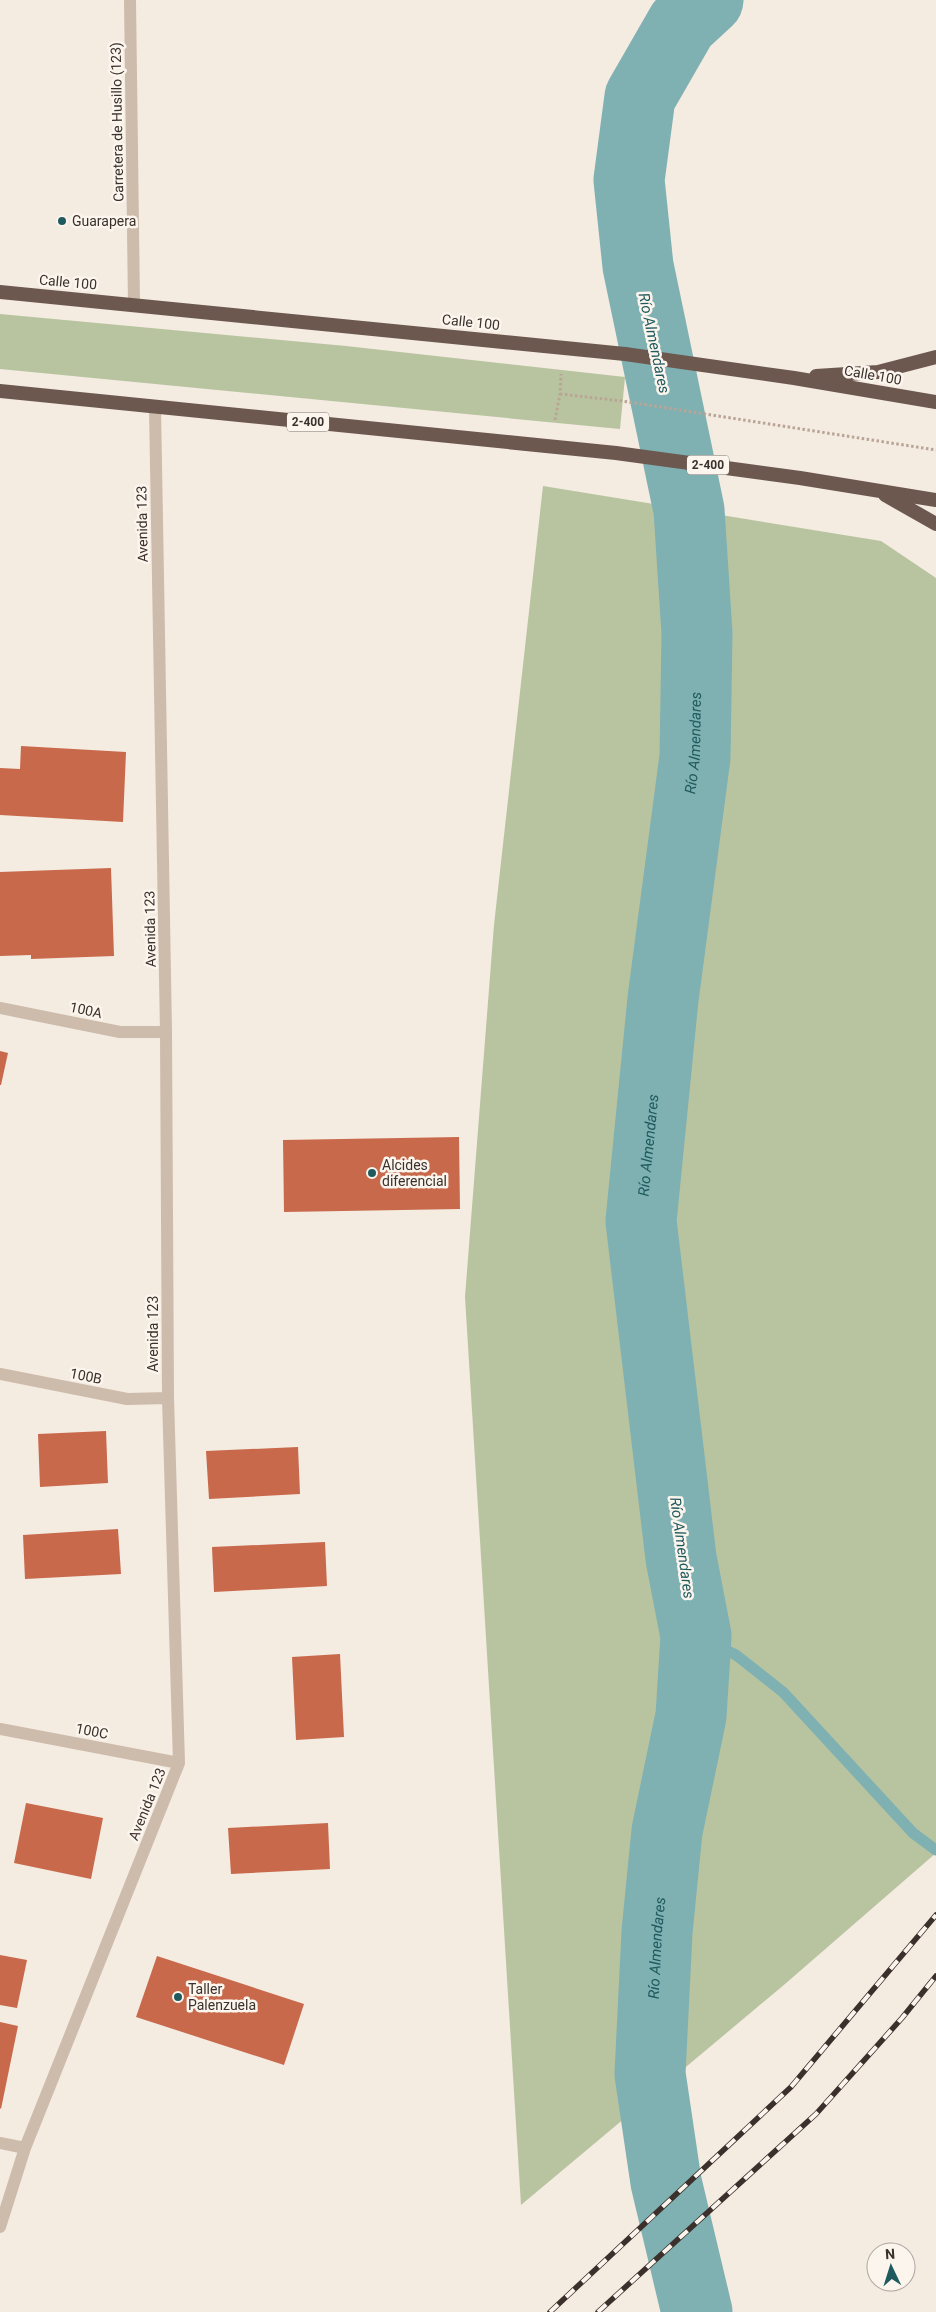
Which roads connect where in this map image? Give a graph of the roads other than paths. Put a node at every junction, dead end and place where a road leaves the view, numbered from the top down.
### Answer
1 (130, 0) edge
2 (0, 292) edge
3 (134, 304) junction
4 (936, 357) edge
5 (794, 378) junction
6 (0, 390) edge
7 (936, 402) edge
8 (155, 407) junction
9 (878, 491) junction
10 (936, 500) edge
11 (936, 524) edge
12 (0, 1008) edge
13 (166, 1032) junction
14 (0, 1374) edge
15 (168, 1398) junction
16 (0, 1729) edge
17 (179, 1763) junction
18 (0, 2143) edge
19 (26, 2148) junction
20 (0, 2227) edge

1 - 3 street, Carretera de Husillo (123)
2 - 3 highway, Calle 100
3 - 5 highway, Calle 100
4 - 5 highway
5 - 7 highway, Calle 100
6 - 8 highway, 2-400
8 - 9 highway, 2-400
8 - 13 street, Avenida 123
9 - 10 highway, 2-400
9 - 11 highway
12 - 13 street, 100A
13 - 15 street, Avenida 123
14 - 15 street, 100B
15 - 17 street, Avenida 123
16 - 17 street, 100C
17 - 19 street, Avenida 123
18 - 19 street
19 - 20 street, Avenida 123

